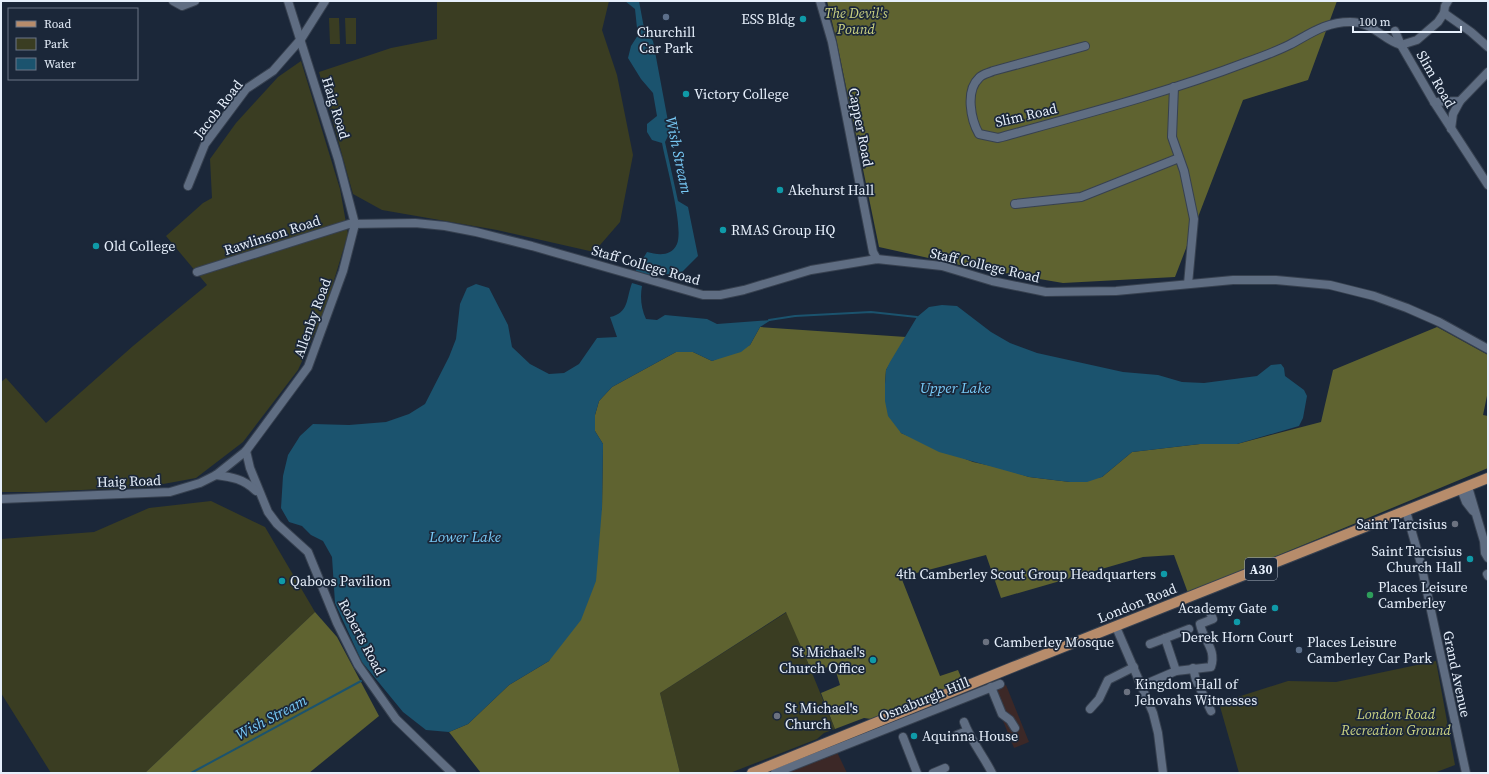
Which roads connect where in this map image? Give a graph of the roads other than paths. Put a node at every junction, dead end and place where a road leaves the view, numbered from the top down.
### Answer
1 (172, 1) edge
2 (195, 1) edge
3 (288, 1) edge
4 (325, 1) edge
5 (820, 1) edge
6 (1448, 1) edge
7 (1444, 13) junction
8 (1395, 31) dead end
9 (301, 38) junction
10 (1401, 45) junction
11 (1085, 46) dead end
12 (1488, 47) edge
13 (1488, 72) edge
14 (1174, 87) junction
15 (1460, 101) junction
16 (1434, 102) junction
17 (1451, 130) junction
18 (1179, 158) junction
19 (1488, 185) edge
20 (188, 186) dead end
21 (1015, 204) dead end
22 (355, 224) junction
23 (877, 259) junction
24 (197, 272) dead end
25 (1188, 284) junction
26 (1488, 349) edge
27 (246, 451) junction
28 (216, 474) junction
29 (1488, 478) edge
30 (1465, 488) junction
31 (260, 496) junction
32 (1, 499) edge
33 (1406, 511) junction
34 (1486, 543) edge
35 (1488, 558) edge
36 (1208, 608) dead end
37 (1116, 627) junction
38 (1189, 629) dead end
39 (1165, 638) junction
40 (1150, 644) dead end
41 (1134, 667) junction
42 (1193, 668) junction
43 (1176, 672) junction
44 (990, 676) junction
45 (995, 685) junction
46 (1141, 686) junction
47 (1090, 709) dead end
48 (1210, 711) dead end
49 (964, 722) dead end
50 (1015, 728) dead end
51 (967, 731) junction
52 (957, 735) dead end
53 (904, 737) dead end
54 (945, 768) dead end
55 (452, 773) edge
56 (752, 773) edge
57 (774, 773) edge
58 (917, 773) edge
59 (933, 773) edge
60 (992, 773) edge
61 (1163, 773) edge
62 (1466, 773) edge

1 - 2 street
3 - 9 street, Haig Road
4 - 9 street, Jacob Road
5 - 23 street, Capper Road
6 - 7 street
7 - 10 street
7 - 12 street
8 - 10 street
9 - 20 street, Jacob Road
9 - 22 street, Haig Road
10 - 14 street, Slim Road
10 - 16 street, Slim Road
11 - 14 street, Slim Road
13 - 15 street
14 - 18 street
15 - 16 street
15 - 17 street
16 - 17 street, Slim Road
17 - 19 street
18 - 21 street
18 - 25 street
22 - 23 street, Staff College Road
22 - 24 street, Rawlinson Road
22 - 27 street, Allenby Road
23 - 25 street, Staff College Road
25 - 26 street, Staff College Road
27 - 28 street, Haig Road
27 - 31 street
28 - 31 street
28 - 32 street, Haig Road
29 - 30 main road, London Road / A30
30 - 33 main road, London Road / A30
30 - 34 street
31 - 55 street, Roberts Road
33 - 37 main road, London Road / A30
33 - 62 street, Grand Avenue
34 - 35 street
36 - 42 street
37 - 41 street
37 - 44 main road, London Road / A30
38 - 39 street
39 - 40 street
39 - 43 street
41 - 46 street
41 - 47 street
42 - 43 street
42 - 48 street
43 - 46 street
44 - 45 street
44 - 56 main road, London Road / A30
45 - 50 street
45 - 57 street, Osnaburgh Hill
46 - 61 street
49 - 51 street
51 - 52 street
51 - 60 street
53 - 58 street
54 - 59 street

